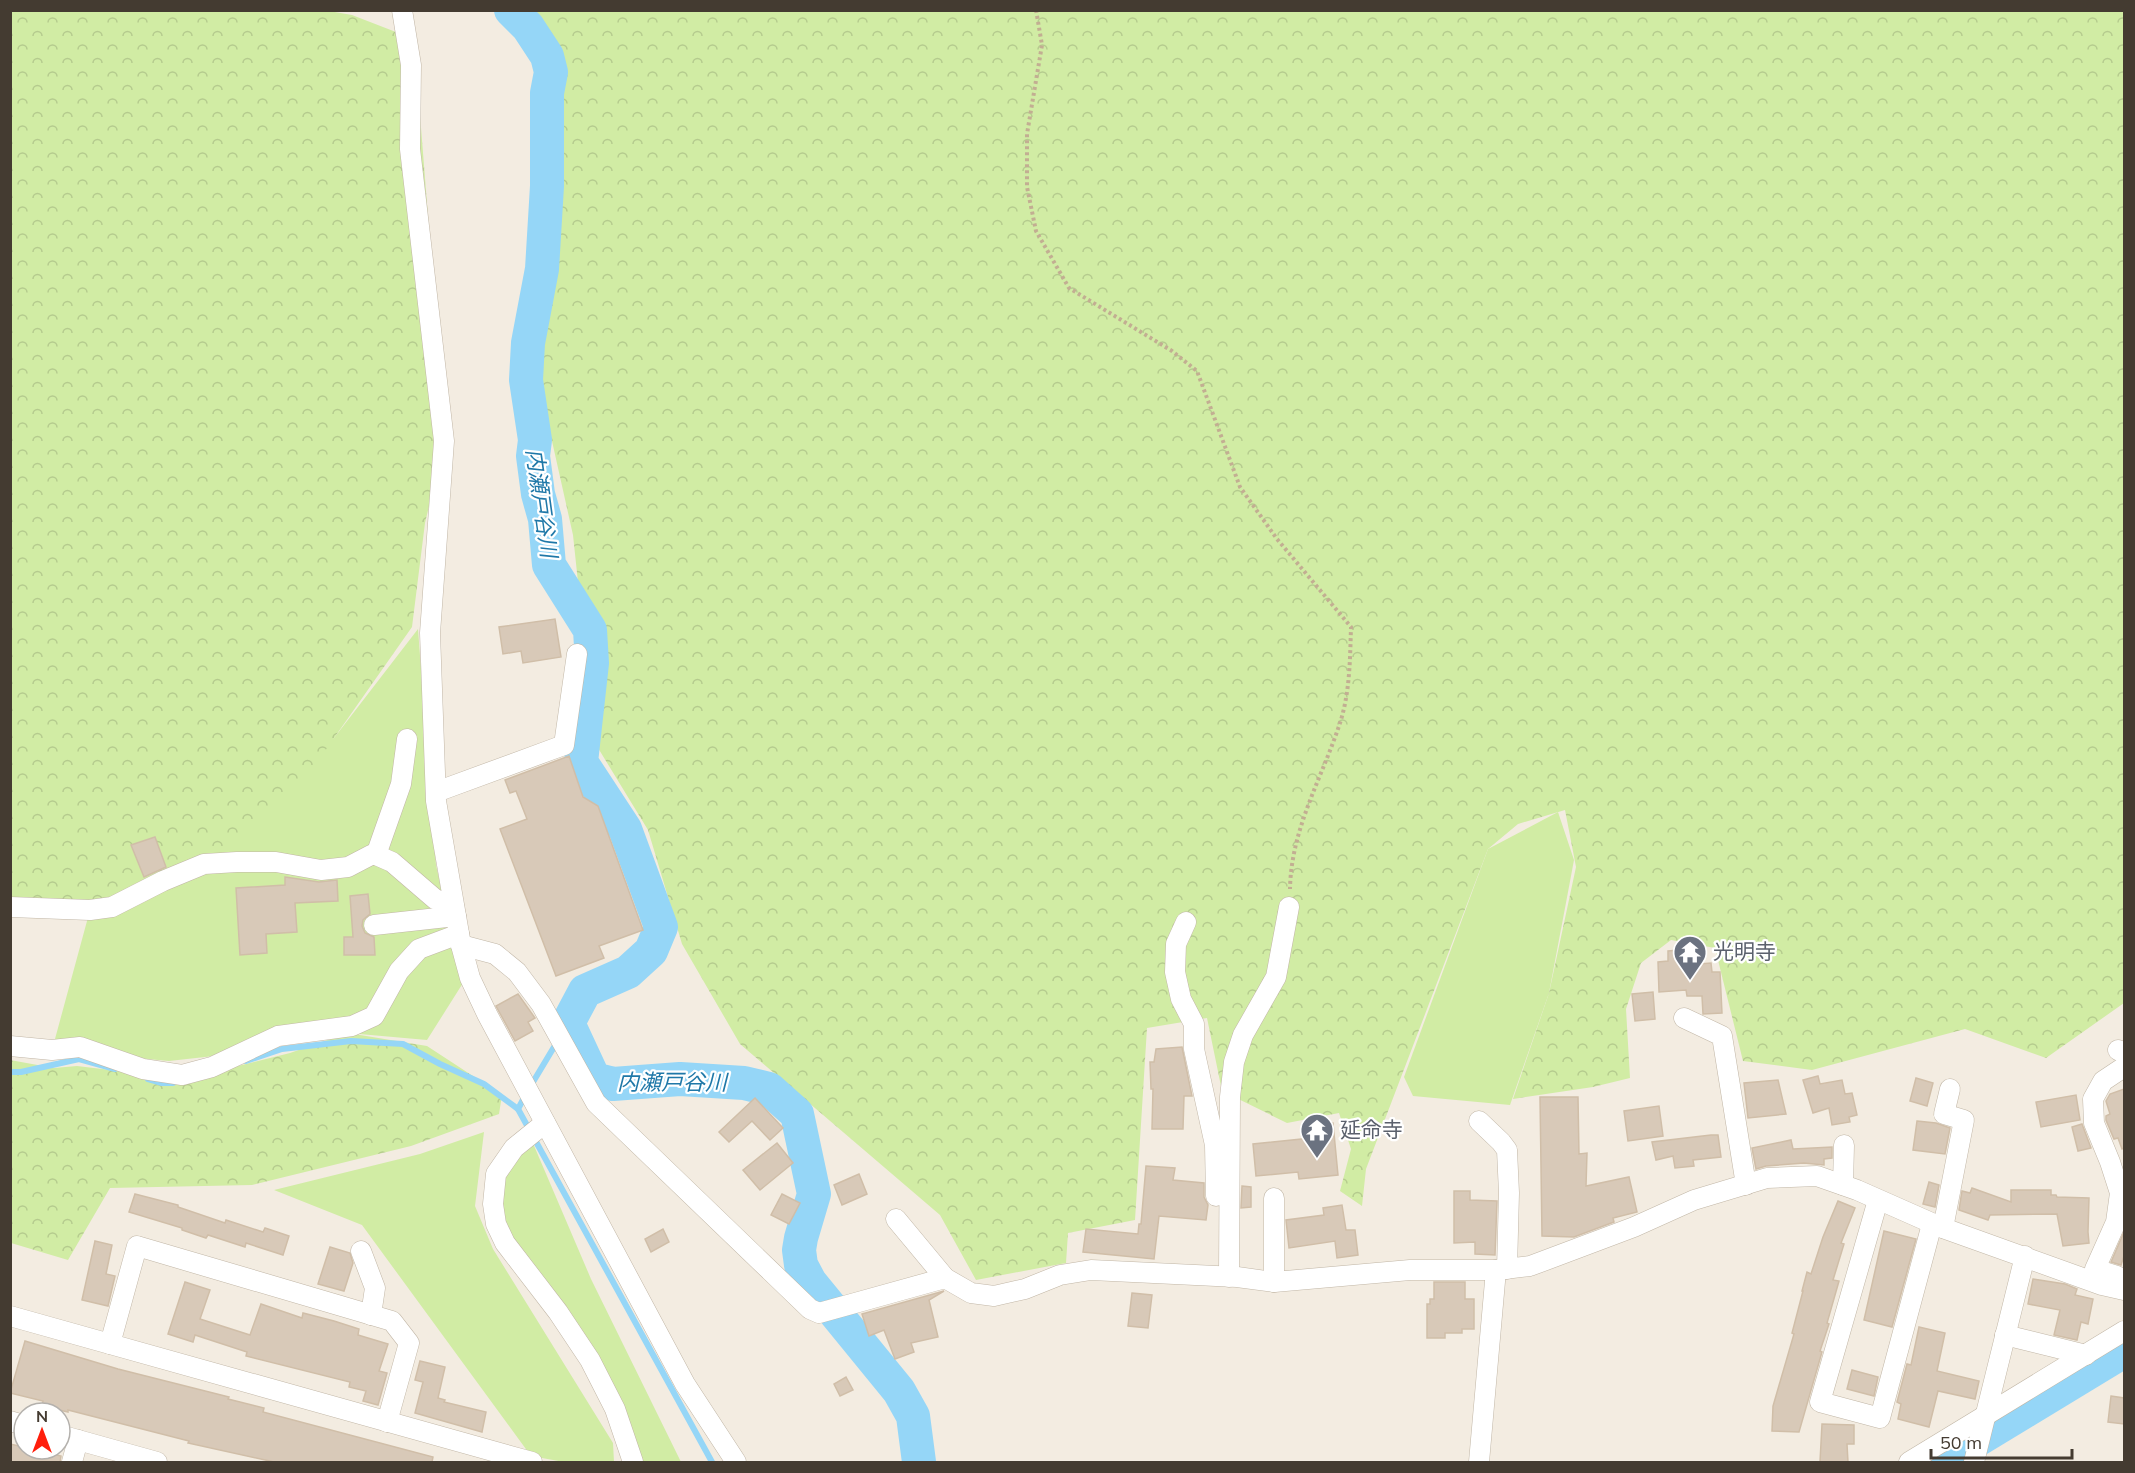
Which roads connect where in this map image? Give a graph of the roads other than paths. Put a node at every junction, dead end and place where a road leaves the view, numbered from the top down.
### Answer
1 (402, 10) edge
2 (577, 654) dead end
3 (407, 739) dead end
4 (436, 792) junction
5 (376, 855) junction
6 (10, 907) edge
7 (1289, 908) road end
8 (1186, 922) dead end
9 (374, 925) dead end
10 (458, 925) junction
11 (1684, 1018) dead end
12 (10, 1046) edge
13 (2122, 1057) edge
14 (1950, 1089) dead end
15 (1479, 1121) dead end
16 (542, 1126) junction
17 (1844, 1145) dead end
18 (2120, 1175) edge
19 (1746, 1185) junction
20 (1843, 1185) junction
21 (1274, 1198) dead end
22 (1878, 1200) junction
23 (896, 1219) dead end
24 (1938, 1226) junction
25 (361, 1251) dead end
26 (2034, 1260) junction
27 (1502, 1269) junction
28 (2095, 1269) junction
29 (1223, 1277) junction
30 (945, 1278) junction
31 (2124, 1278) edge
32 (1274, 1282) junction
33 (2124, 1290) edge
34 (371, 1314) junction
35 (10, 1316) edge
36 (2124, 1331) edge
37 (2006, 1335) junction
38 (110, 1344) junction
39 (2086, 1355) junction
40 (1985, 1417) junction
41 (387, 1422) junction
42 (72, 1439) edge
43 (157, 1462) edge
44 (532, 1462) edge
45 (633, 1462) edge
46 (736, 1462) edge
47 (1479, 1462) edge
48 (1909, 1462) edge
49 (1974, 1462) edge

1 - 4 street
2 - 4 street
3 - 5 street
4 - 10 street
5 - 6 street
5 - 10 street
7 - 29 street
8 - 29 street
9 - 10 street
10 - 12 street
10 - 16 street
10 - 30 street
11 - 19 street
13 - 18 street
14 - 24 street
15 - 27 street
16 - 45 street
16 - 46 street
17 - 20 street
18 - 28 street
19 - 20 street
19 - 27 street
20 - 22 street
21 - 32 street
22 - 24 street
22 - 24 street
23 - 30 street
24 - 26 street
25 - 34 street
26 - 28 street
26 - 33 street
26 - 37 street
27 - 32 street
27 - 47 street
28 - 31 street
29 - 30 street
29 - 32 street
34 - 38 street
34 - 41 street
35 - 38 street
36 - 39 street
37 - 39 street
37 - 40 street
38 - 41 street
39 - 40 street
40 - 48 street
40 - 49 street
41 - 44 street
42 - 43 street

